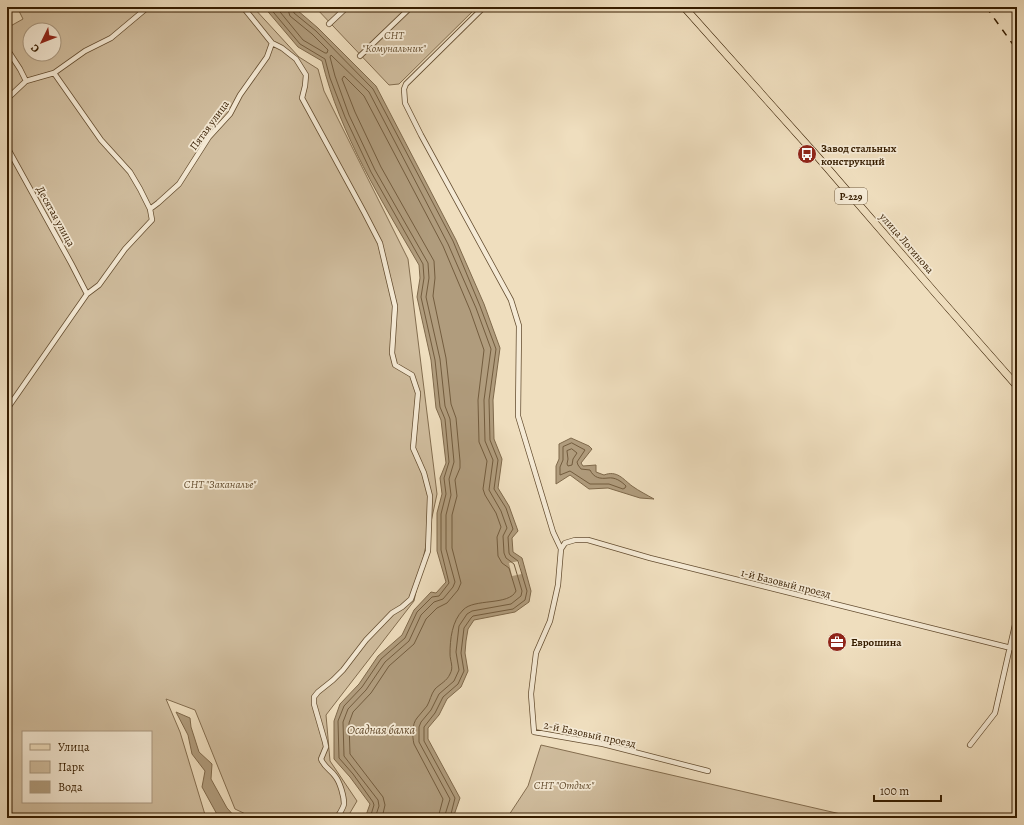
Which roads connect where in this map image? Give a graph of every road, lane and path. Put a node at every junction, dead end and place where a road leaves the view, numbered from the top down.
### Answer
1 (148, 7) edge
2 (243, 7) edge
3 (347, 7) edge
4 (411, 7) edge
5 (484, 7) edge
6 (684, 7) edge
7 (329, 24) dead end
8 (272, 43) junction
9 (7, 49) edge
10 (360, 56) dead end
11 (54, 73) junction
12 (26, 81) junction
13 (7, 99) edge
14 (7, 147) edge
15 (150, 209) junction
16 (87, 294) junction
17 (1017, 386) edge
18 (7, 409) edge
19 (561, 549) junction
20 (1017, 616) edge
21 (1011, 648) junction
22 (970, 745) dead end
23 (708, 771) dead end
24 (7, 774) edge
25 (9, 818) edge
26 (337, 818) edge

1 - 11 street
2 - 8 street
3 - 7 street
4 - 10 street
5 - 19 street
6 - 17 main road, улица Логинова / Р-229
8 - 15 street, Пятая улица
8 - 26 street
9 - 12 street
11 - 12 street
11 - 15 street
12 - 13 street
14 - 16 street, Десятая улица
15 - 16 street
16 - 18 street
19 - 21 street, 1-й Базовый проезд
19 - 23 street, 2-й Базовый проезд
20 - 21 street
21 - 22 street
24 - 25 street

